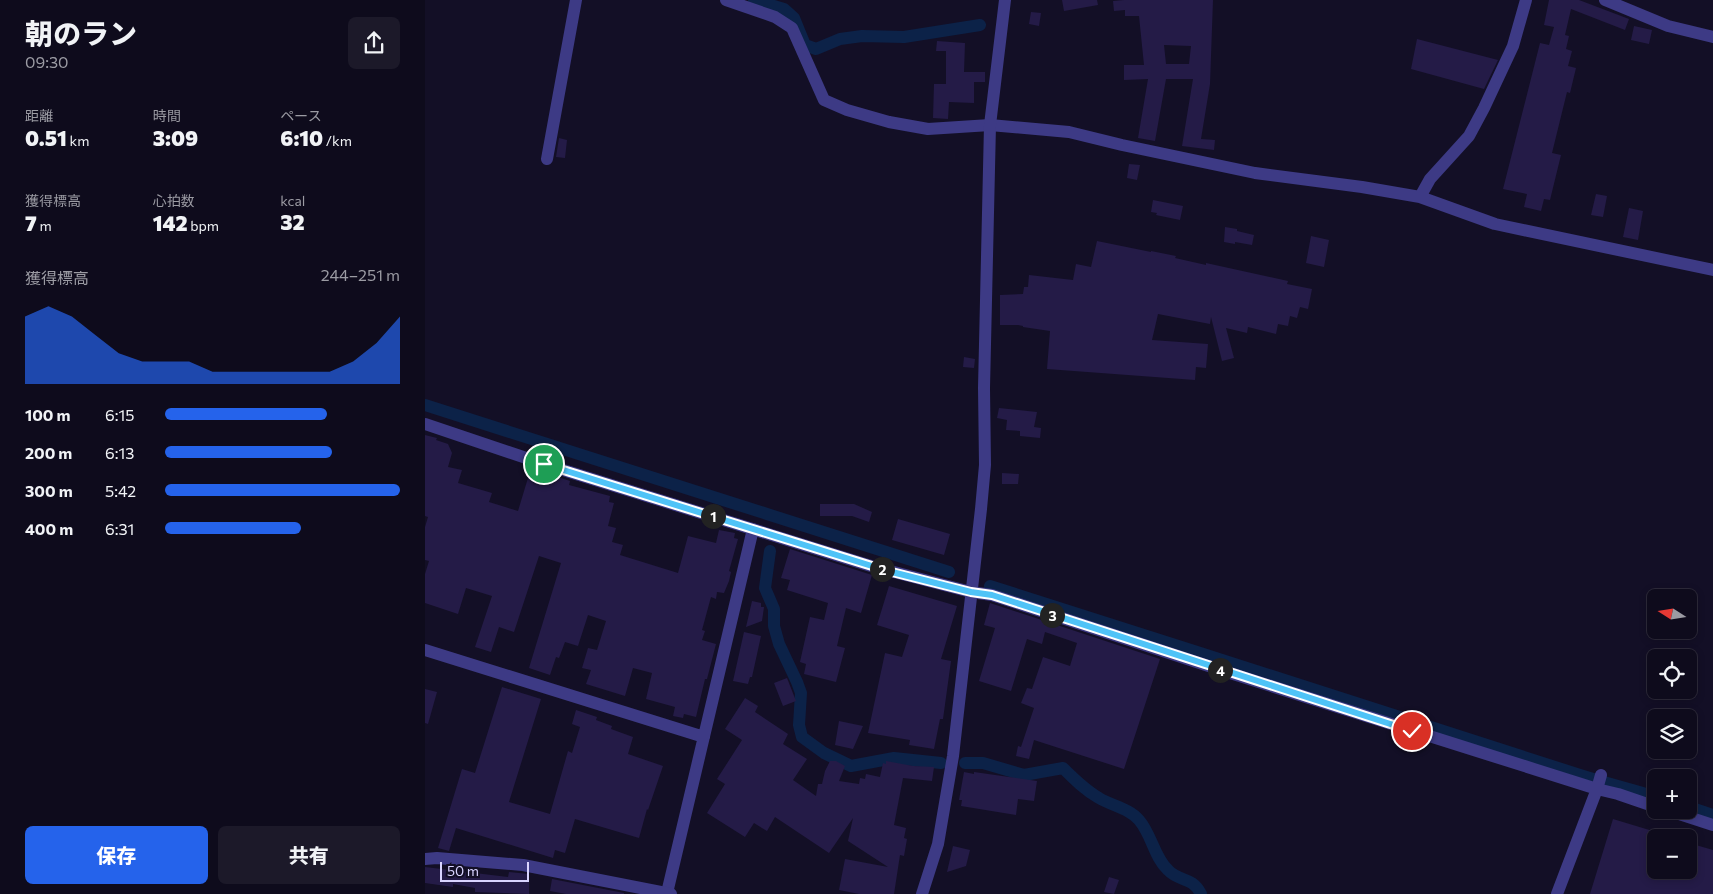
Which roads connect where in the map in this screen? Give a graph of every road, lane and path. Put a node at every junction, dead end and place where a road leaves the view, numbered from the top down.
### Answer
1 (576, 0) edge
2 (726, 0) edge
3 (1005, 0) edge
4 (1525, 0) edge
5 (1605, 0) edge
6 (1713, 38) edge
7 (990, 125) junction
8 (547, 158) dead end
9 (1420, 197) junction
10 (1713, 270) edge
11 (425, 424) edge
12 (753, 529) junction
13 (971, 592) junction
14 (425, 650) edge
15 (704, 737) junction
16 (1599, 783) junction
17 (1647, 803) edge
18 (1695, 819) edge
19 (1713, 825) edge
20 (425, 859) edge
21 (669, 893) edge
22 (922, 894) edge
23 (1557, 894) edge

1 - 8 street
2 - 7 street
3 - 7 street
4 - 9 street
5 - 6 street
7 - 9 street
7 - 13 street
9 - 10 street
11 - 12 street
12 - 13 street
12 - 15 street
13 - 16 street
13 - 22 street
14 - 15 street
15 - 21 street
16 - 17 street
16 - 23 street
18 - 19 street
20 - 21 street

